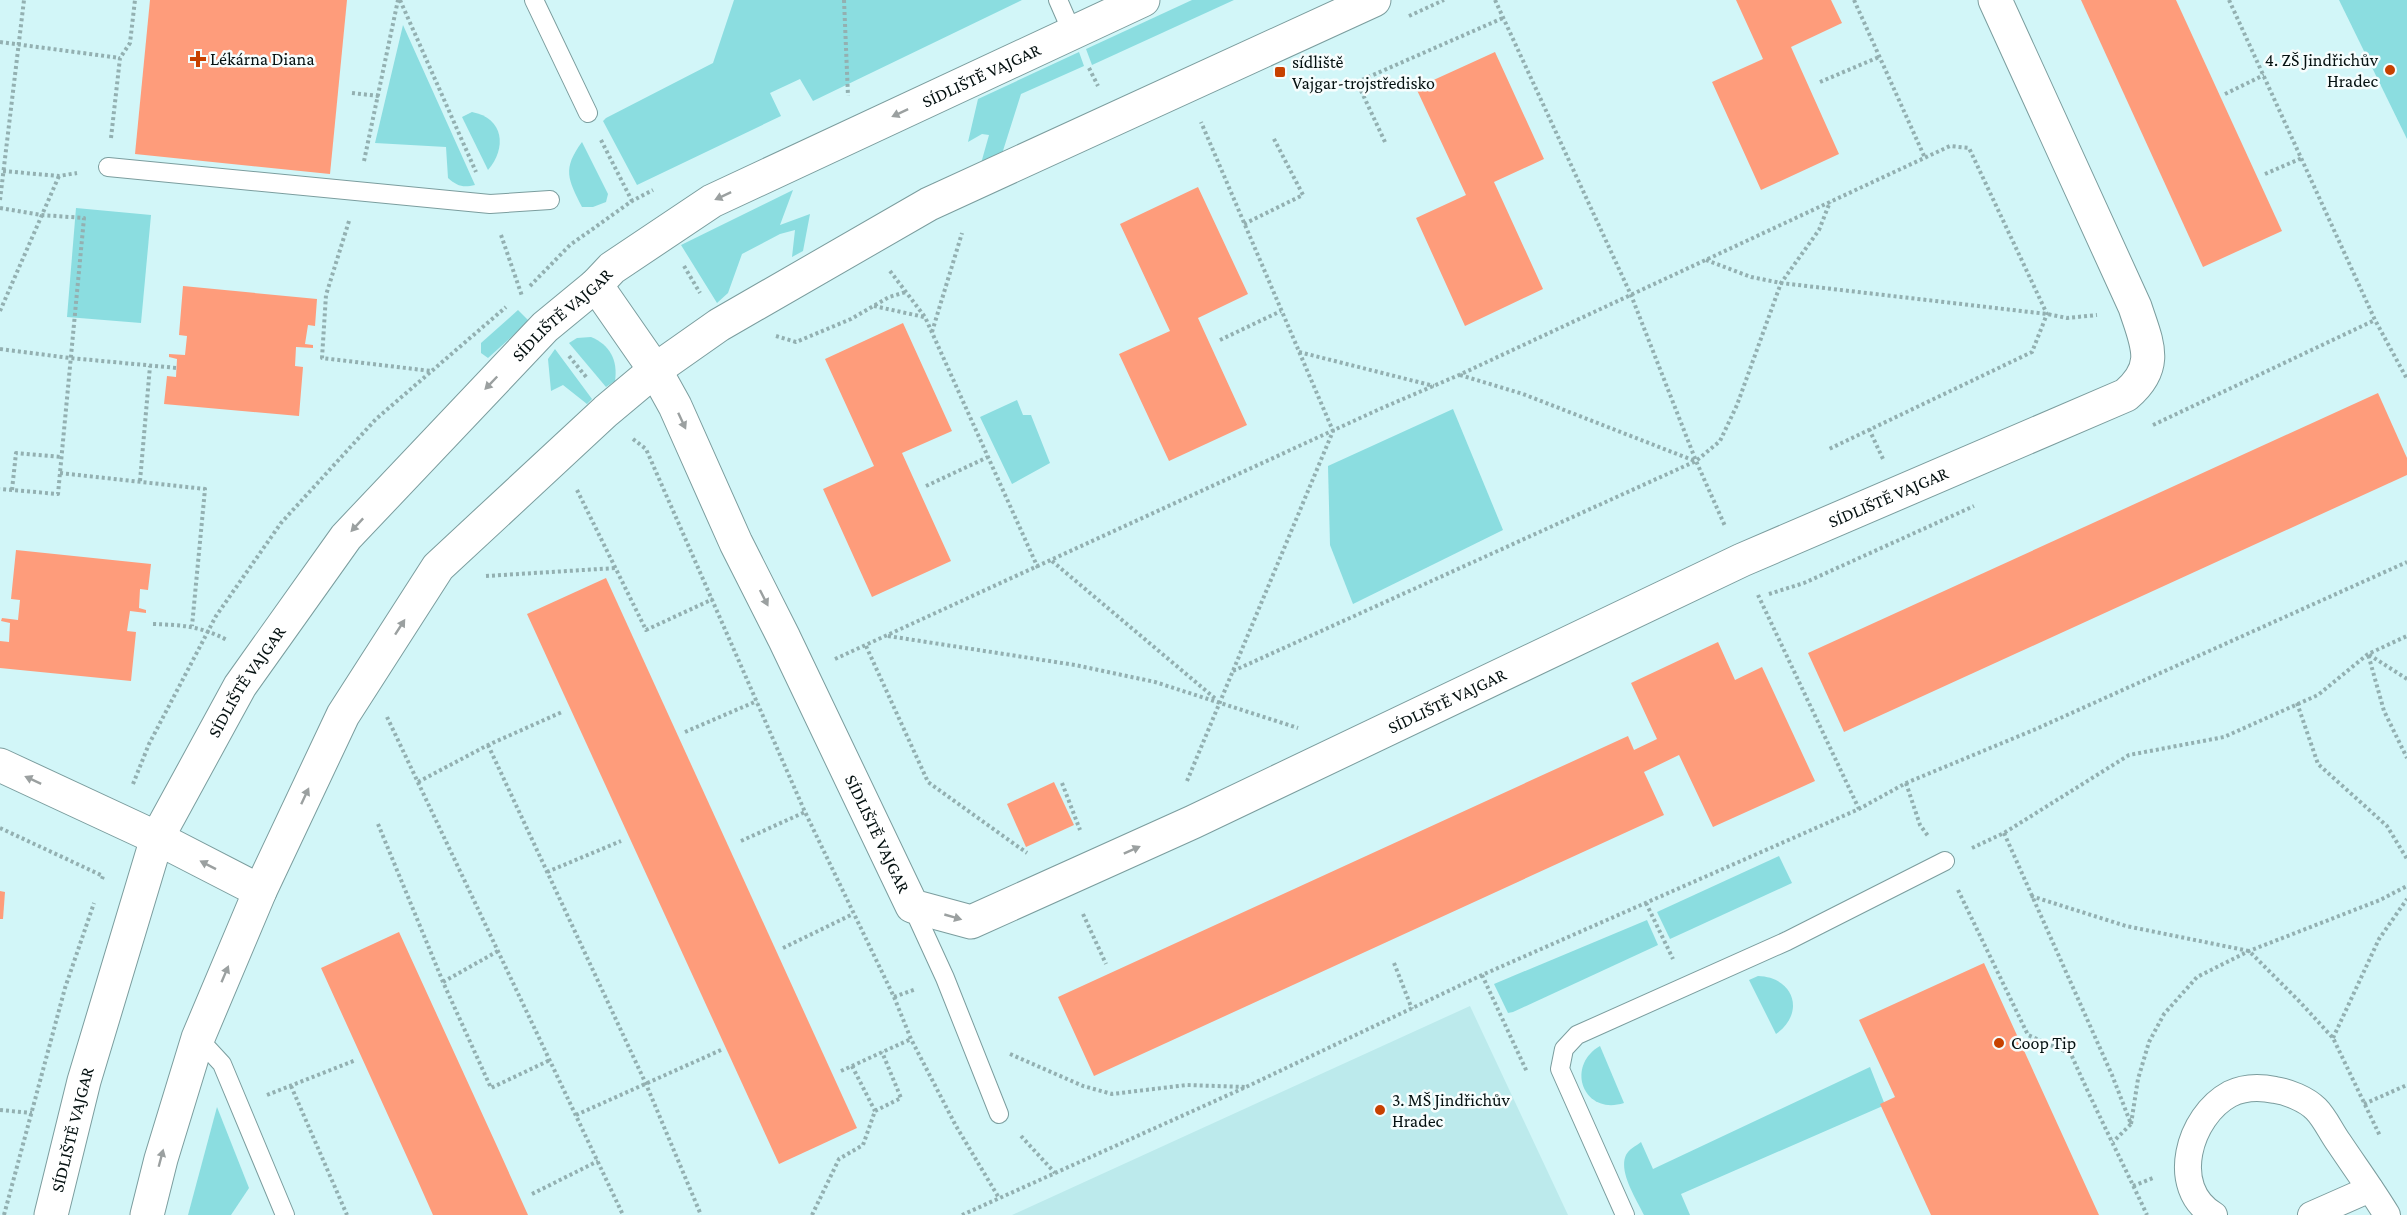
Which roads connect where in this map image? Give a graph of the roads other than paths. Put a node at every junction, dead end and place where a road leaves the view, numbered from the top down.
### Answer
1 (534, 0) edge
2 (1058, 0) edge
3 (1143, 0) edge
4 (1374, 0) edge
5 (1995, 0) edge
6 (1072, 32) junction
7 (588, 113) road end
8 (108, 167) road end
9 (550, 200) dead end
10 (596, 285) junction
11 (655, 370) junction
12 (0, 765) edge
13 (157, 838) junction
14 (1945, 861) road end
15 (260, 891) junction
16 (912, 906) junction
17 (198, 1038) junction
18 (999, 1114) road end
19 (2370, 1189) junction
20 (51, 1215) edge
21 (147, 1215) edge
22 (285, 1215) edge
23 (1624, 1215) edge
24 (2214, 1215) edge
25 (2312, 1215) edge
26 (2387, 1215) edge

1 - 7 lane
2 - 6 lane
3 - 6 street, SÍDLIŠTĚ VAJGAR
4 - 11 street
16 -> 5 street, SÍDLIŠTĚ VAJGAR
6 -> 10 street, SÍDLIŠTĚ VAJGAR
8 - 9 lane
10 - 11 street, SÍDLIŠTĚ VAJGAR
10 -> 13 street, SÍDLIŠTĚ VAJGAR
15 -> 11 street
11 -> 16 street, SÍDLIŠTĚ VAJGAR
13 -> 12 street
15 -> 13 street
13 - 20 street, SÍDLIŠTĚ VAJGAR
14 - 23 lane
17 -> 15 street
16 - 18 lane
21 -> 17 street
17 - 22 lane
19 - 24 street
19 - 25 street
19 - 26 street

